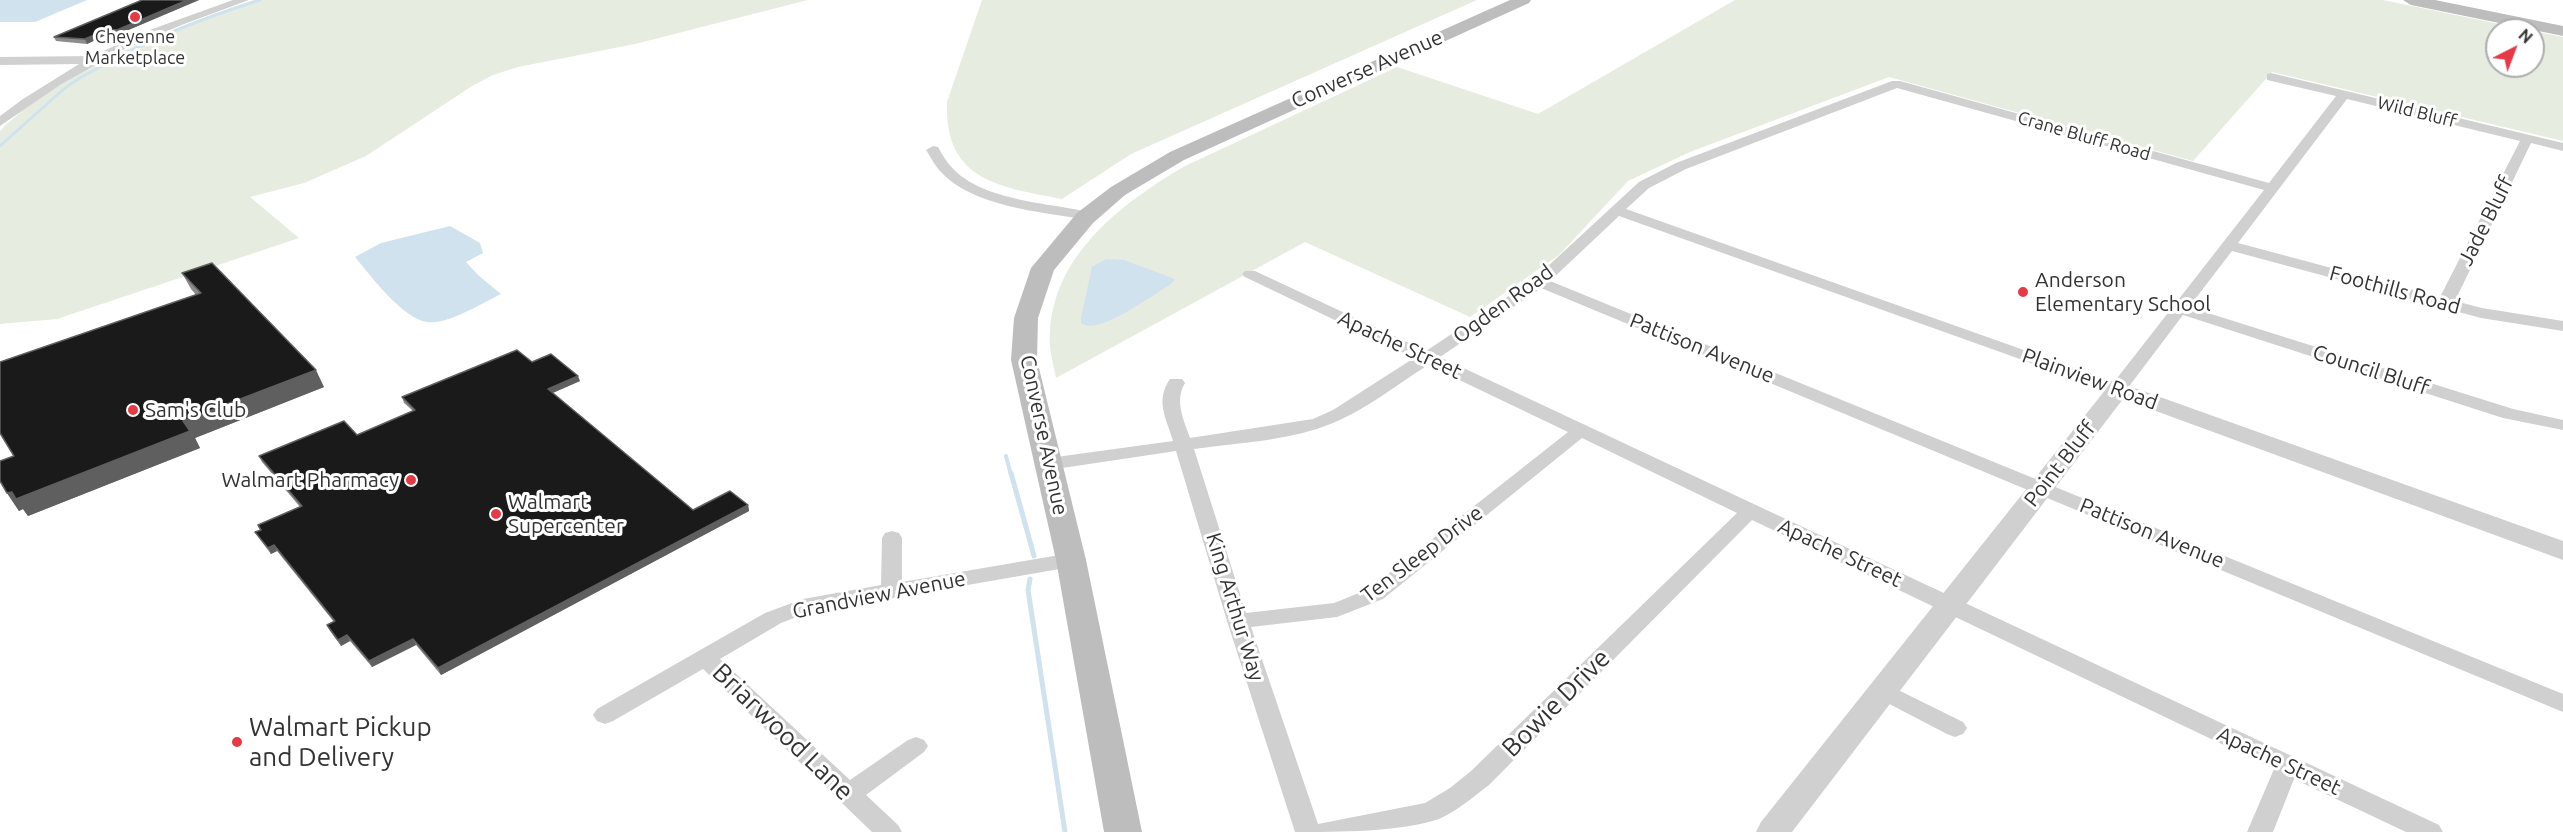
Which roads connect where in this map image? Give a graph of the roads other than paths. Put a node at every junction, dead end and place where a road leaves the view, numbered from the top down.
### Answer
1 (244, 0) edge
2 (1523, 0) edge
3 (2411, 0) edge
4 (2563, 31) edge
5 (96, 60) junction
6 (0, 61) edge
7 (2271, 77) dead end
8 (1896, 84) joint
9 (2344, 95) junction
10 (0, 122) edge
11 (2528, 139) junction
12 (2563, 147) edge
13 (933, 150) dead end
14 (2272, 188) junction
15 (1616, 210) junction
16 (1088, 216) junction
17 (2228, 245) junction
18 (1250, 274) dead end
19 (1540, 282) junction
20 (2445, 304) junction
21 (2180, 309) junction
22 (2563, 326) edge
23 (1426, 358) junction
24 (1176, 383) dead end
25 (2118, 389) junction
26 (2563, 425) edge
27 (1581, 430) junction
28 (1185, 446) junction
29 (1049, 464) junction
30 (2041, 487) junction
31 (1750, 511) junction
32 (892, 538) dead end
33 (2563, 551) edge
34 (1071, 560) junction
35 (891, 590) junction
36 (1950, 605) junction
37 (1238, 621) junction
38 (704, 657) junction
39 (1884, 691) junction
40 (2563, 703) edge
41 (605, 715) dead end
42 (1955, 728) dead end
43 (916, 746) dead end
44 (2288, 765) junction
45 (848, 794) junction
46 (889, 832) edge
47 (1123, 832) edge
48 (1308, 832) edge
49 (1326, 832) edge
50 (1773, 832) edge
51 (2260, 832) edge
52 (2430, 832) edge

1 - 5 street
2 - 16 main road, Converse Avenue
3 - 4 main road
5 - 6 street
5 - 10 street
7 - 9 street, Wild Bluff
8 - 14 street, Crane Bluff Road
8 - 15 street, Ogden Road
9 - 11 street, Wild Bluff
9 - 14 street, Point Bluff
11 - 12 street, Wild Bluff
11 - 20 street, Jade Bluff
13 - 16 street
14 - 17 street, Point Bluff
15 - 19 street, Ogden Road
15 - 25 street, Plainview Road
16 - 29 main road, Converse Avenue
17 - 20 street, Foothills Road
17 - 21 street, Point Bluff
18 - 23 street, Apache Street
19 - 23 street, Ogden Road
19 - 30 street, Pattison Avenue
20 - 22 street, Foothills Road
21 - 25 street, Point Bluff
21 - 26 street, Council Bluff
23 - 27 street, Apache Street
23 - 28 street, Ogden Road
24 - 28 street, King Arthur Way
25 - 30 street, Point Bluff
25 - 33 street, Plainview Road
27 - 31 street, Apache Street
27 - 37 street, Ten Sleep Drive
28 - 29 street, Ogden Road
28 - 37 street, King Arthur Way
29 - 34 main road, Converse Avenue
30 - 36 street, Point Bluff
30 - 40 street, Pattison Avenue
31 - 36 street, Apache Street
31 - 49 street, Bowie Drive
32 - 35 street
34 - 35 street, Grandview Avenue
34 - 47 main road, Converse Avenue
35 - 38 street, Grandview Avenue
36 - 39 street, Point Bluff
36 - 44 street, Apache Street
37 - 48 street, King Arthur Way
38 - 41 street, Grandview Avenue
38 - 45 street, Briarwood Lane
39 - 42 street
39 - 50 street, Point Bluff
43 - 45 street
44 - 51 street
44 - 52 street, Apache Street
45 - 46 street, Briarwood Lane

